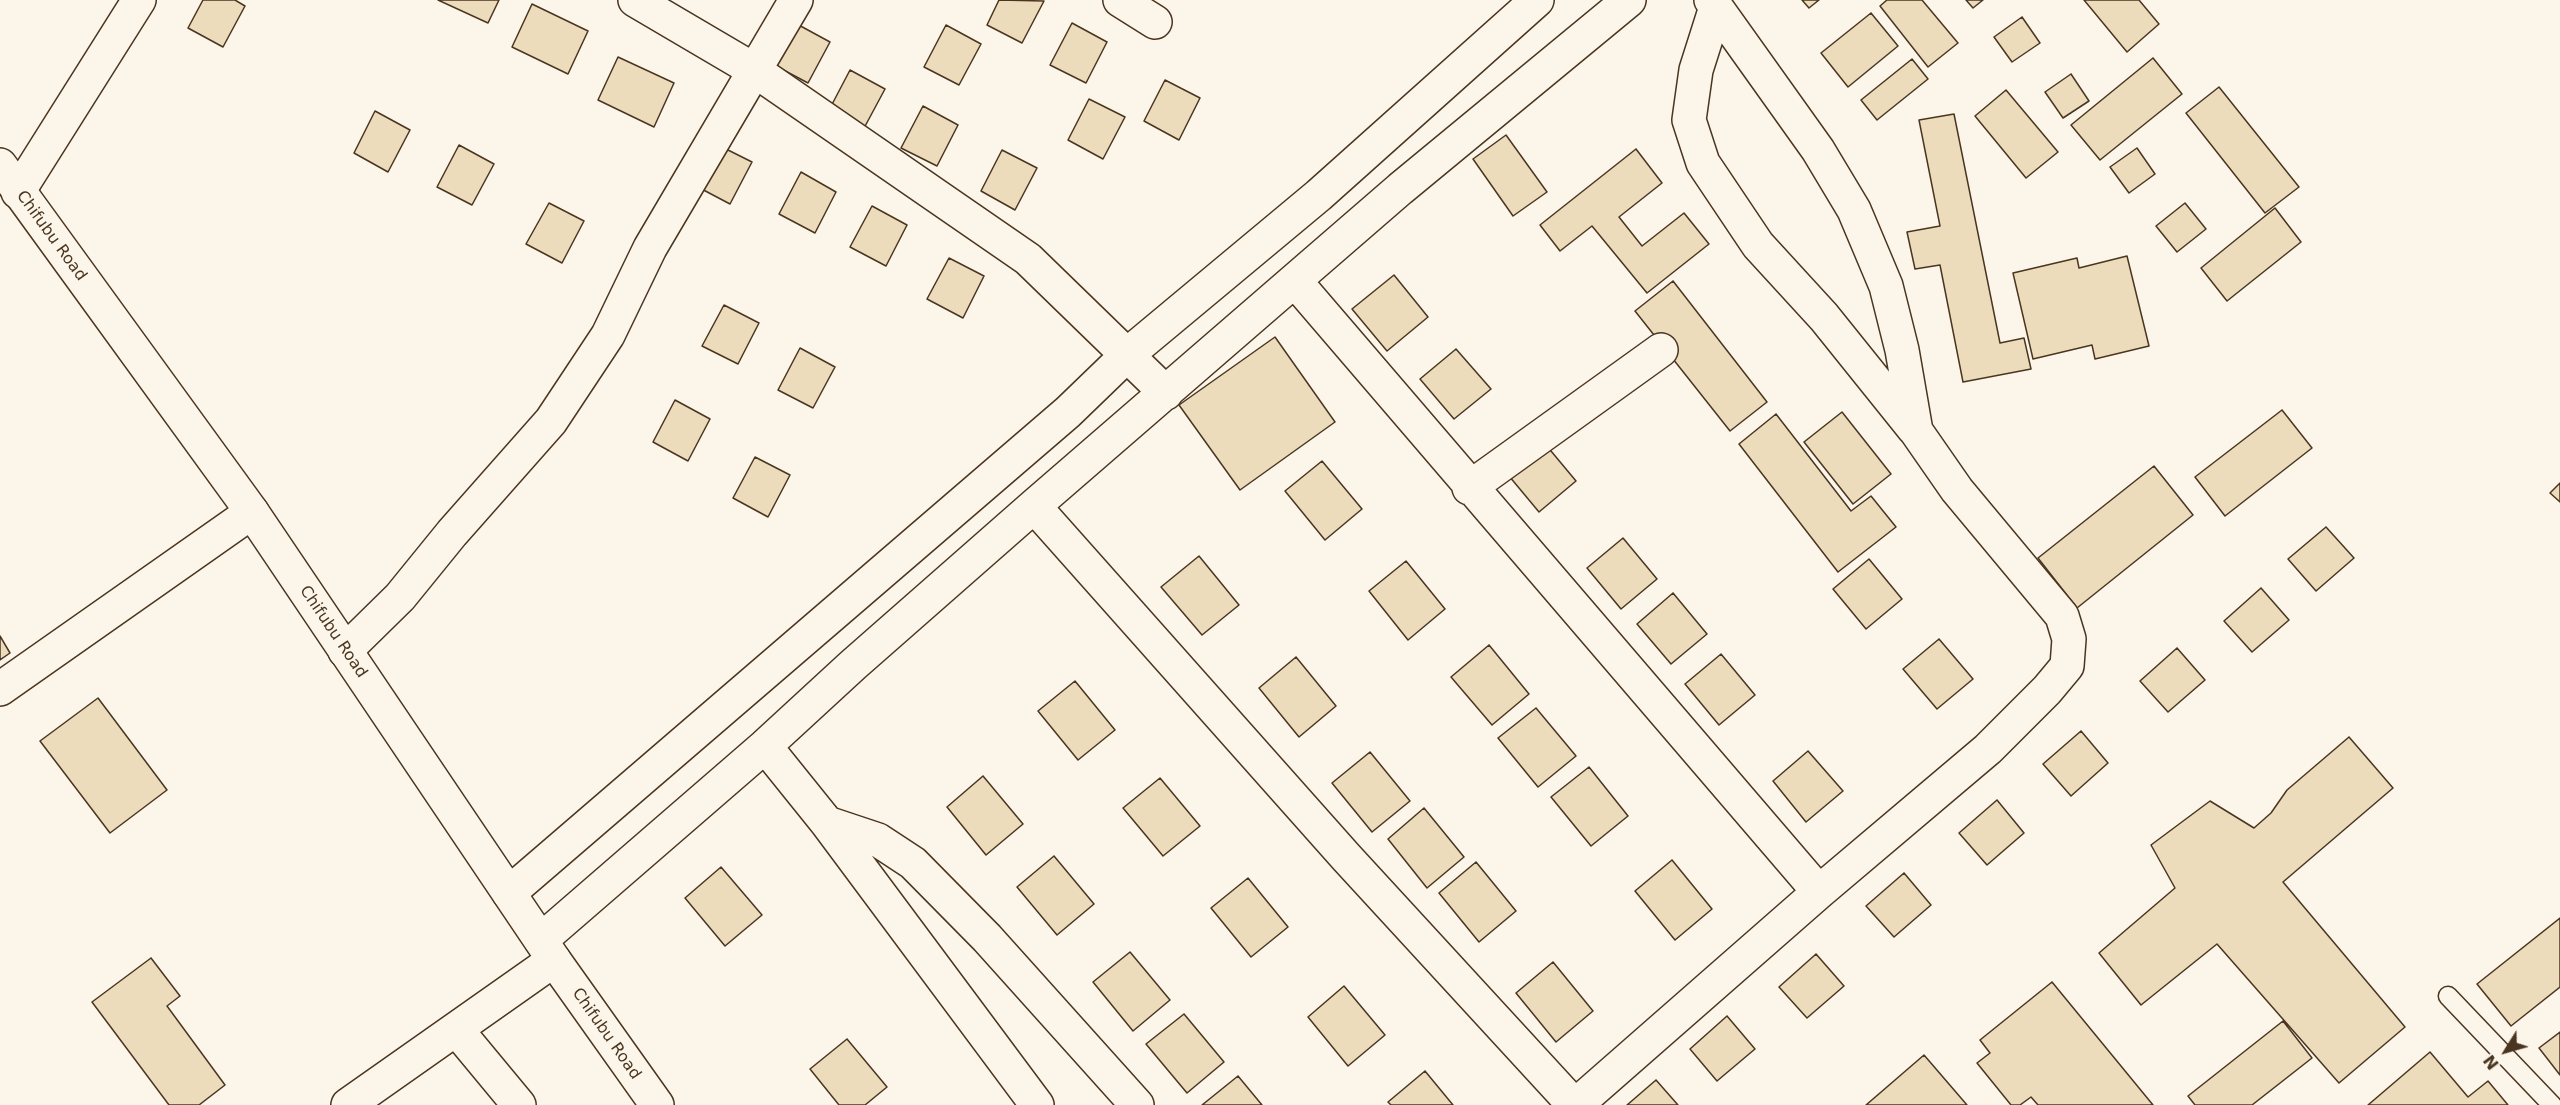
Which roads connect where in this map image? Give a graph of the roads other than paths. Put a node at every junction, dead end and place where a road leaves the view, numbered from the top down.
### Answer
1 (139, 0) edge
2 (635, 0) edge
3 (1120, 0) edge
4 (1536, 0) edge
5 (1629, 0) edge
6 (1714, 3) edge
7 (787, 7) edge
8 (1155, 22) dead end
9 (754, 70) junction
10 (1368, 151) junction
11 (0, 165) edge
12 (1400, 189) junction
13 (18, 192) junction
14 (1295, 281) junction
15 (1661, 350) dead end
16 (1128, 356) junction
17 (1166, 393) junction
18 (1916, 431) junction
19 (1469, 488) junction
20 (1034, 506) junction
21 (252, 512) junction
22 (886, 568) junction
23 (922, 605) junction
24 (345, 651) junction
25 (0, 689) edge
26 (765, 746) junction
27 (827, 823) junction
28 (1819, 892) junction
29 (509, 893) junction
30 (547, 950) junction
31 (2448, 996) dead end
32 (456, 1029) junction
33 (348, 1105) edge
34 (519, 1105) edge
35 (657, 1105) edge
36 (1037, 1105) edge
37 (1137, 1105) edge
38 (1575, 1105) edge
39 (2552, 1105) edge

1 - 13 street
2 - 9 street
3 - 8 street
4 - 10 street
5 - 12 street
6 - 18 street
6 - 18 street
7 - 9 street
9 - 16 street
9 - 24 street
10 - 12 street
10 - 16 street
11 - 13 street, Chifubu Road
12 - 14 street
13 - 21 street, Chifubu Road
14 - 17 street
14 - 19 street
15 - 19 street
16 - 17 street
16 - 22 street
17 - 20 street
18 - 28 street
19 - 28 street
20 - 23 street
20 - 38 street
21 - 24 street, Chifubu Road
21 - 25 street
22 - 23 street
22 - 29 street
23 - 26 street
24 - 29 street, Chifubu Road
26 - 27 street
26 - 30 street
27 - 36 street
27 - 37 street
28 - 38 street
29 - 30 street, Chifubu Road
30 - 32 street
30 - 35 street, Chifubu Road
31 - 39 lane
32 - 33 street
32 - 34 street

